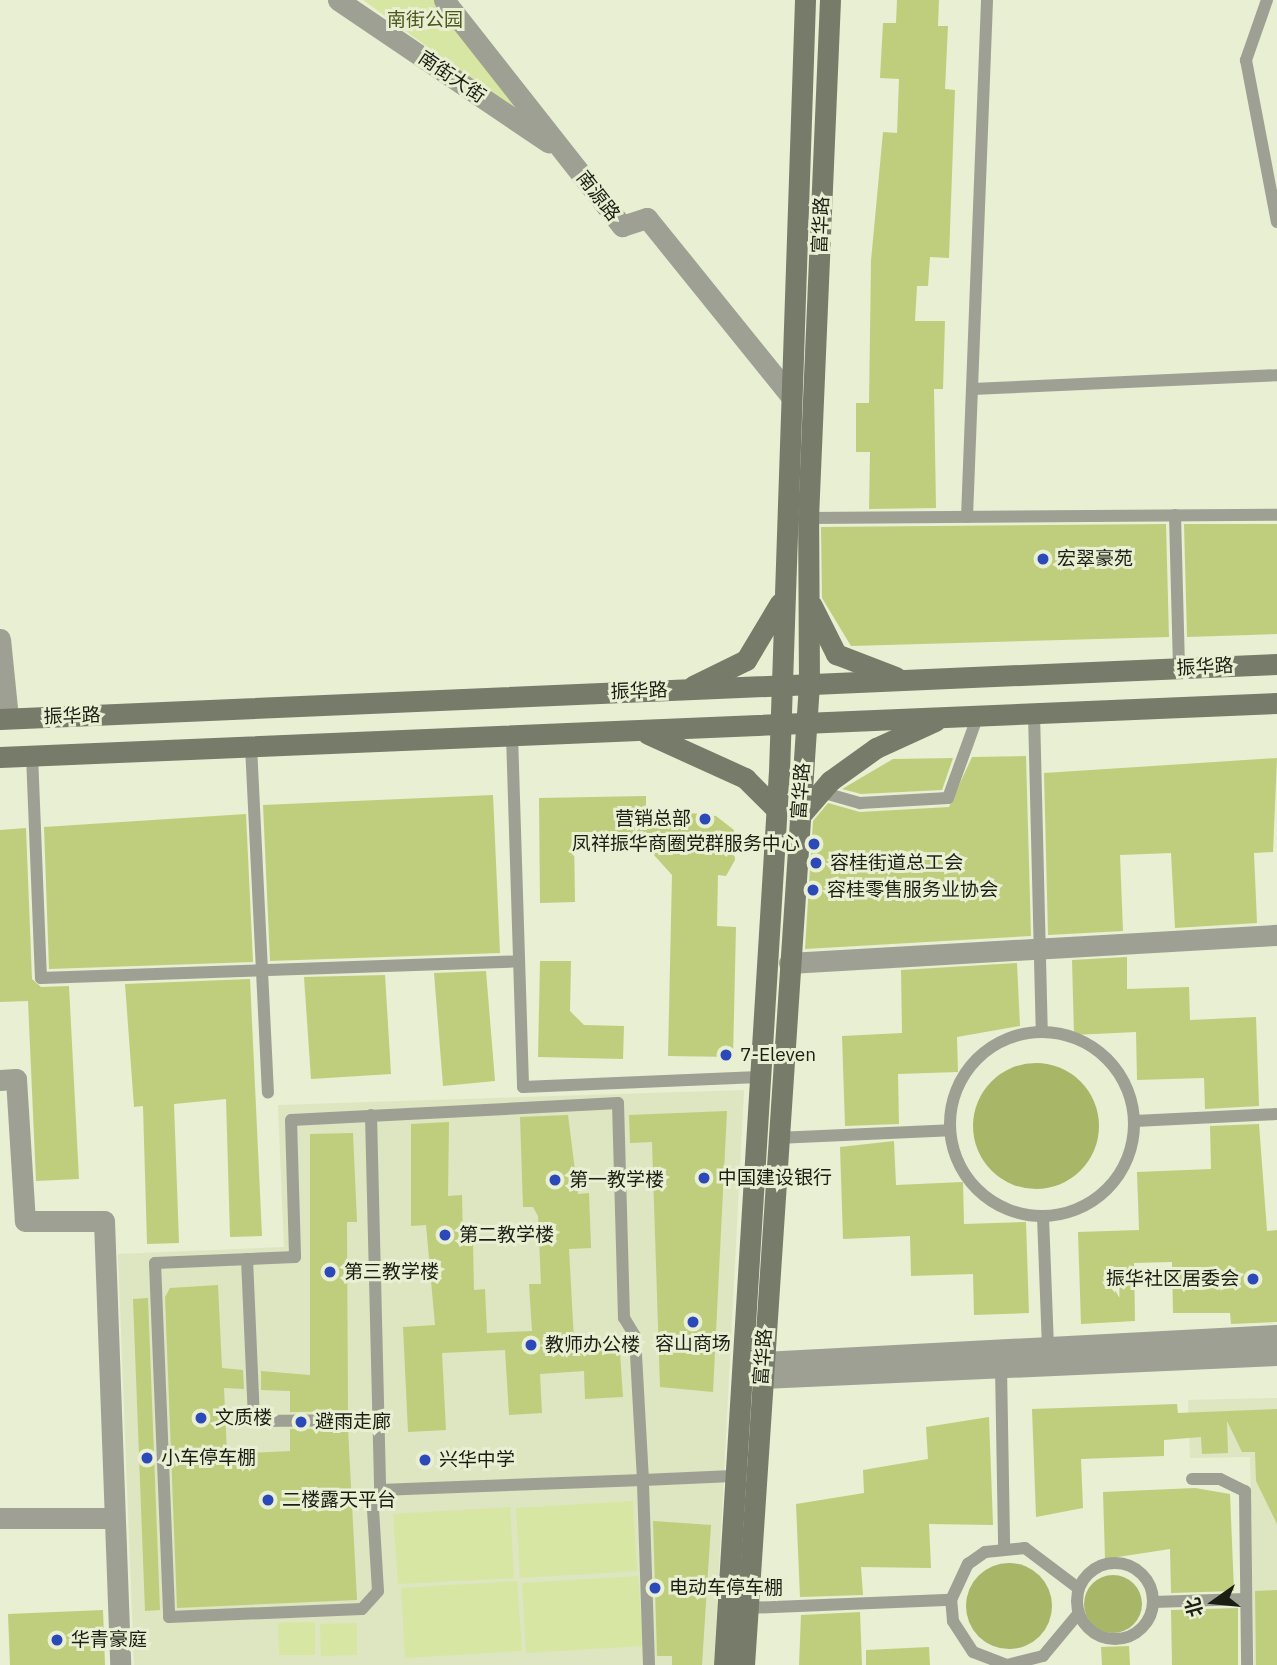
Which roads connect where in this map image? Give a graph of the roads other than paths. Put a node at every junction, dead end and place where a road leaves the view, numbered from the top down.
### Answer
1 (338, 0) edge
2 (444, 0) edge
3 (805, 0) edge
4 (830, 0) edge
5 (987, 0) edge
6 (1267, 0) edge
7 (565, 154) junction
8 (1277, 222) edge
9 (1277, 376) edge
10 (972, 389) junction
11 (790, 395) junction
12 (1175, 515) junction
13 (1277, 515) edge
14 (967, 517) junction
15 (808, 519) junction
16 (809, 599) junction
17 (782, 601) junction
18 (0, 639) edge
19 (1277, 664) edge
20 (1179, 668) junction
21 (905, 680) junction
22 (809, 684) junction
23 (778, 685) junction
24 (686, 690) junction
25 (1277, 703) edge
26 (1034, 713) junction
27 (978, 715) junction
28 (944, 717) junction
29 (4, 719) edge
30 (780, 723) junction
31 (805, 723) junction
32 (636, 730) junction
33 (512, 735) junction
34 (251, 746) junction
35 (32, 755) junction
36 (0, 757) edge
37 (821, 792) junction
38 (776, 809) junction
39 (799, 817) junction
40 (1277, 935) edge
41 (1044, 948) junction
42 (519, 961) junction
43 (789, 963) junction
44 (262, 971) junction
45 (1042, 1031) junction
46 (759, 1077) junction
47 (0, 1080) edge
48 (268, 1093) dead end
49 (1276, 1114) edge
50 (371, 1115) junction
51 (1135, 1121) junction
52 (950, 1130) junction
53 (777, 1138) junction
54 (10, 1151) edge
55 (1044, 1217) junction
56 (247, 1259) junction
57 (1277, 1335) edge
58 (1048, 1345) junction
59 (1277, 1354) edge
60 (1001, 1367) junction
61 (762, 1370) junction
62 (378, 1420) junction
63 (733, 1476) junction
64 (1192, 1479) dead end
65 (643, 1480) junction
66 (380, 1490) junction
67 (0, 1518) edge
68 (114, 1518) junction
69 (1004, 1547) junction
70 (1078, 1588) junction
71 (1246, 1599) junction
72 (951, 1600) junction
73 (1153, 1602) junction
74 (748, 1608) junction
75 (1078, 1614) junction
76 (120, 1665) edge
77 (649, 1665) edge
78 (724, 1665) edge
79 (744, 1665) edge
80 (1007, 1665) edge
81 (1247, 1665) edge

1 - 7 street, 南街大街
2 - 7 street, 南源路
3 - 11 street, 富华路
4 - 15 street, 富华路
5 - 10 lane
6 - 8 lane
7 - 11 street, 南源路
9 - 10 lane
10 - 14 lane
11 - 17 street, 富华路
12 - 13 lane
12 - 14 lane
12 - 20 lane
14 - 15 lane
15 - 16 street, 富华路
16 - 21 street
16 - 22 street, 富华路
17 - 23 street, 富华路
17 - 24 street
18 - 29 street
19 - 20 street, 振华路
20 - 21 street, 振华路
21 - 22 street, 振华路
22 - 23 street, 振华路
22 - 31 street, 富华路
23 - 24 street, 振华路
23 - 30 street, 富华路
24 - 29 street, 振华路
25 - 26 street, 振华路
26 - 27 street, 振华路
26 - 41 lane
27 - 28 street, 振华路
27 - 37 lane
28 - 31 street, 振华路
28 - 37 street
30 - 31 street, 振华路
30 - 32 street, 振华路
30 - 38 street, 富华路
31 - 39 street, 富华路
32 - 33 street, 振华路
32 - 38 street
33 - 34 street, 振华路
33 - 42 lane
34 - 35 street, 振华路
34 - 44 lane
35 - 36 street, 振华路
35 - 44 lane
37 - 39 street
38 - 46 street, 富华路
39 - 43 street, 富华路
40 - 41 street
41 - 43 street
41 - 45 lane
42 - 44 lane
42 - 46 lane
43 - 53 street, 富华路
44 - 48 lane
45 - 51 lane
45 - 52 lane
46 - 63 street, 富华路
47 - 54 street
49 - 51 lane
50 - 56 lane
50 - 62 lane
50 - 65 lane
51 - 55 lane
52 - 53 lane
52 - 55 lane
53 - 61 street, 富华路
54 - 68 street
55 - 58 lane
56 - 62 lane
56 - 66 lane
57 - 58 street
58 - 61 street
59 - 60 street
60 - 61 street
60 - 69 lane
61 - 74 street, 富华路
62 - 66 lane
63 - 65 lane
63 - 78 street, 富华路
64 - 71 lane
65 - 66 lane
65 - 77 lane
67 - 68 street
68 - 76 street
69 - 70 lane
69 - 72 lane
70 - 73 lane
70 - 75 lane
71 - 73 lane
71 - 81 lane
72 - 74 lane
72 - 80 lane
73 - 75 lane
74 - 79 street, 富华路
75 - 80 lane

